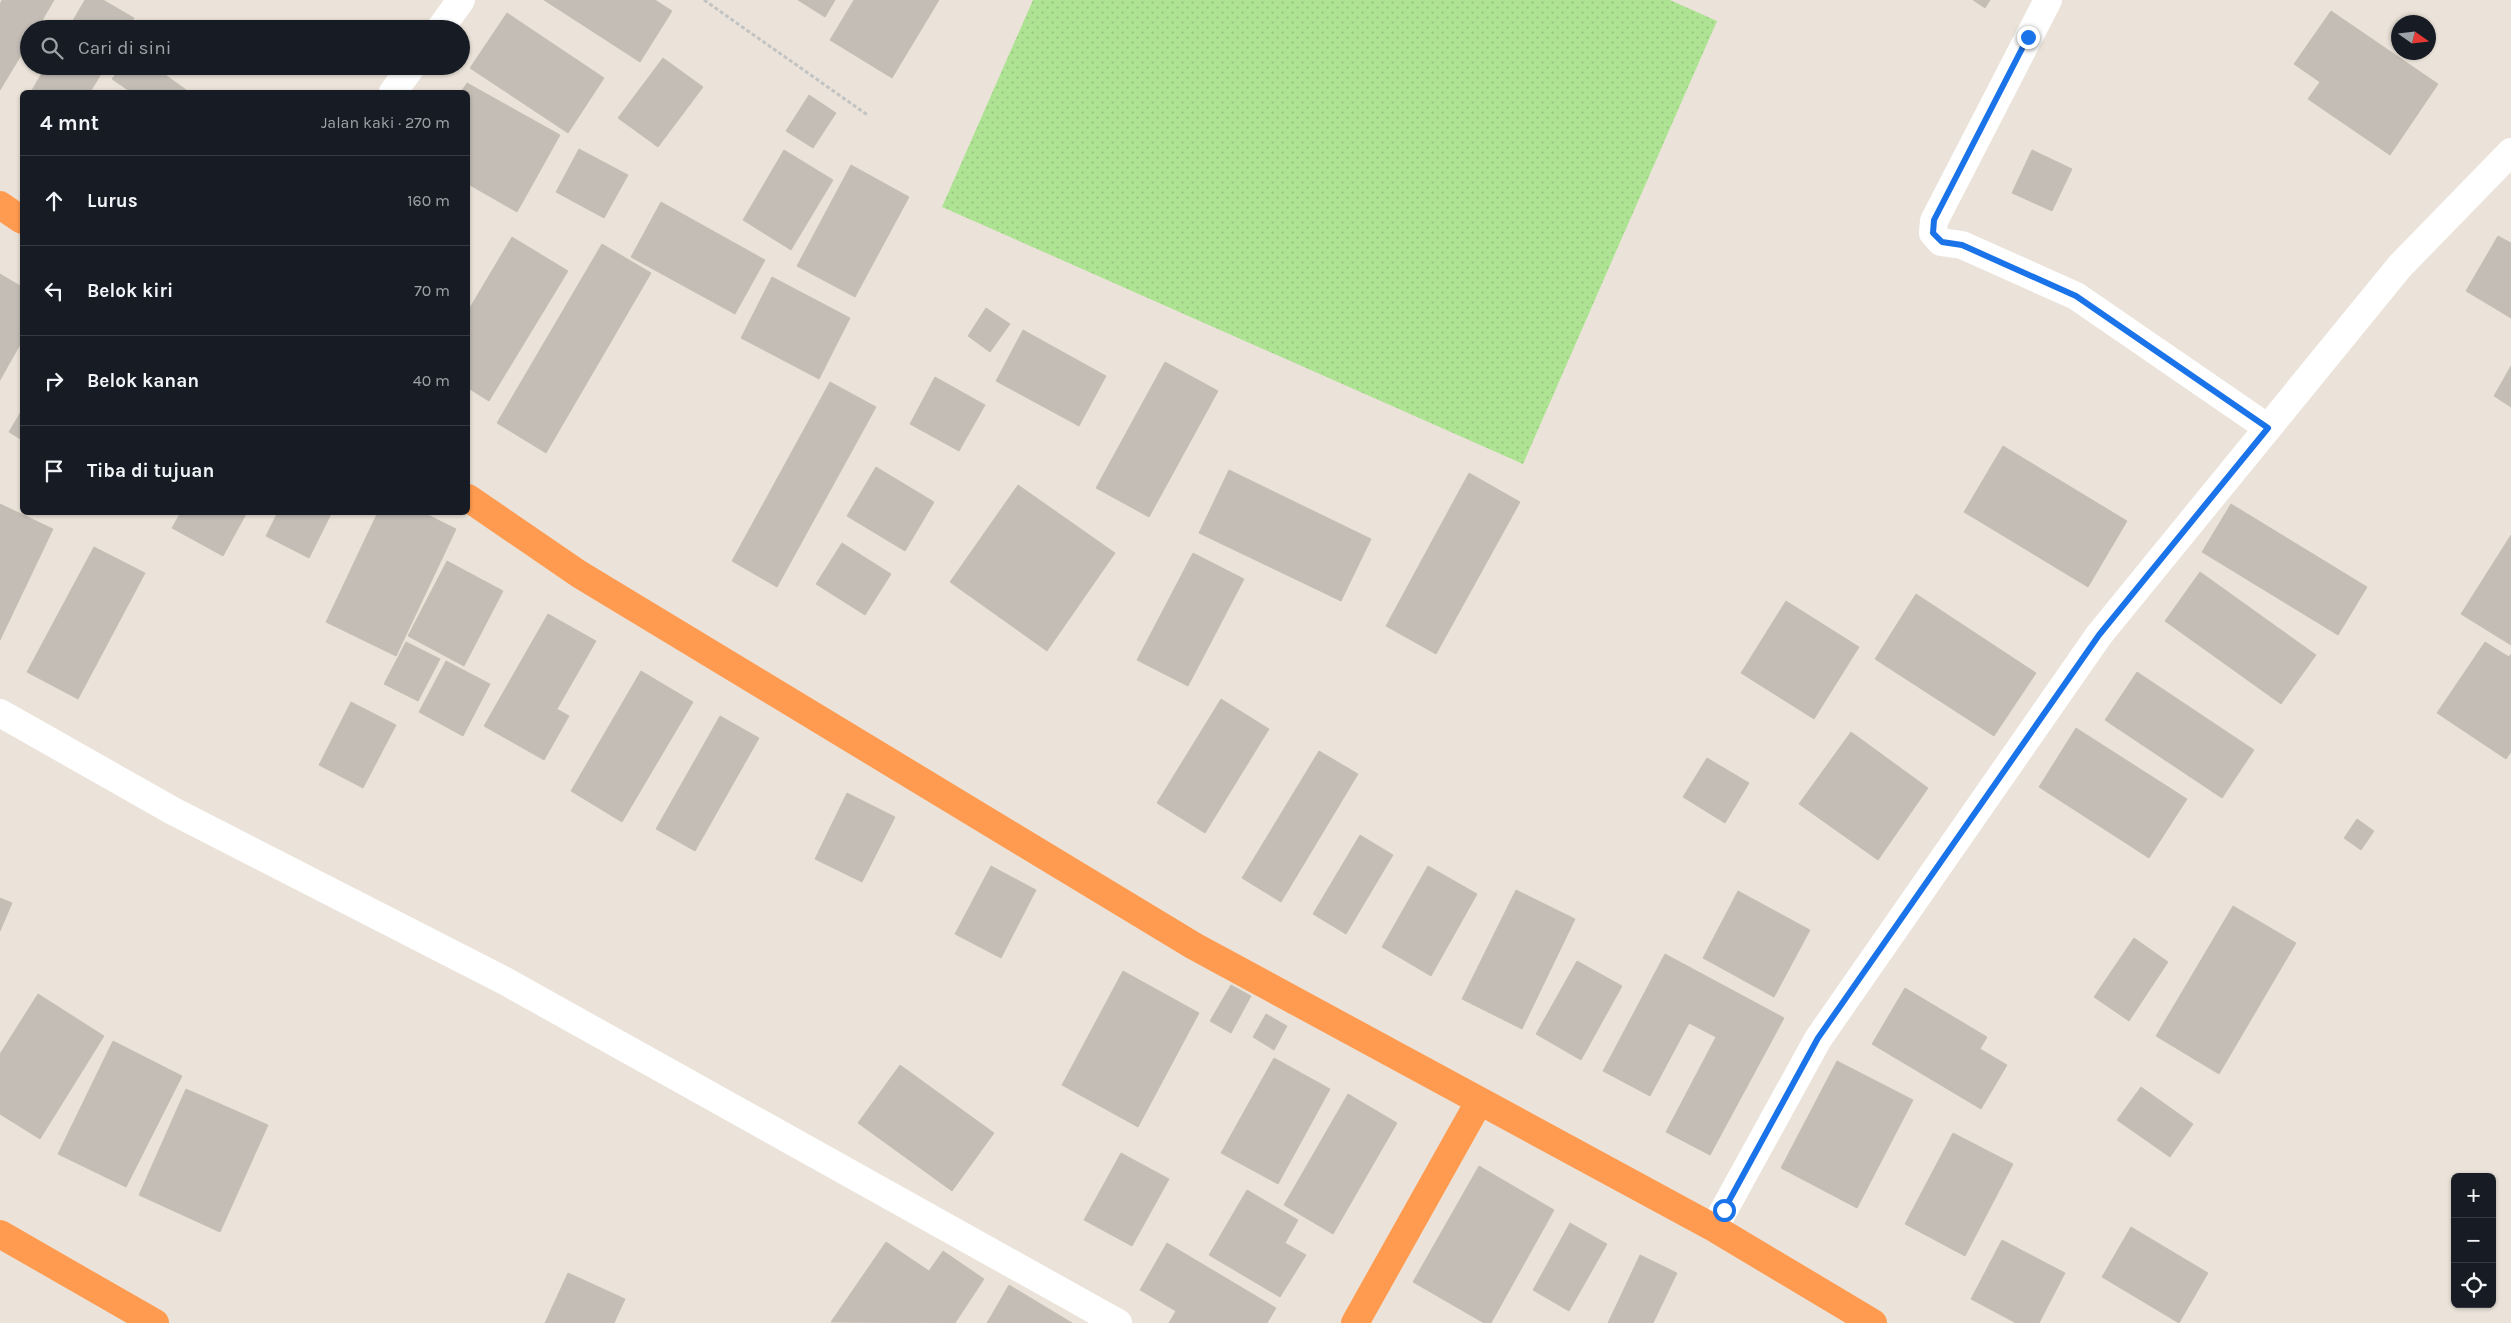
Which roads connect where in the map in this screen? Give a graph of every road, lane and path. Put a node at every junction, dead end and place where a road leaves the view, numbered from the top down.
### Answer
1 (461, 0) edge
2 (704, 0) edge
3 (2048, 0) edge
4 (447, 20) edge
5 (405, 75) edge
6 (394, 90) edge
7 (868, 116) dead end
8 (2511, 152) edge
9 (2268, 428) junction
10 (470, 499) edge
11 (0, 713) edge
12 (1479, 1102) junction
13 (1714, 1228) junction
14 (0, 1234) edge
15 (155, 1323) edge
16 (1118, 1323) edge
17 (1355, 1323) edge
18 (1872, 1323) edge

1 - 4 street
2 - 7 path
3 - 9 street
5 - 6 street
8 - 9 street
9 - 13 street
10 - 12 highway
11 - 16 street
12 - 13 highway
12 - 17 highway
13 - 18 highway
14 - 15 highway

